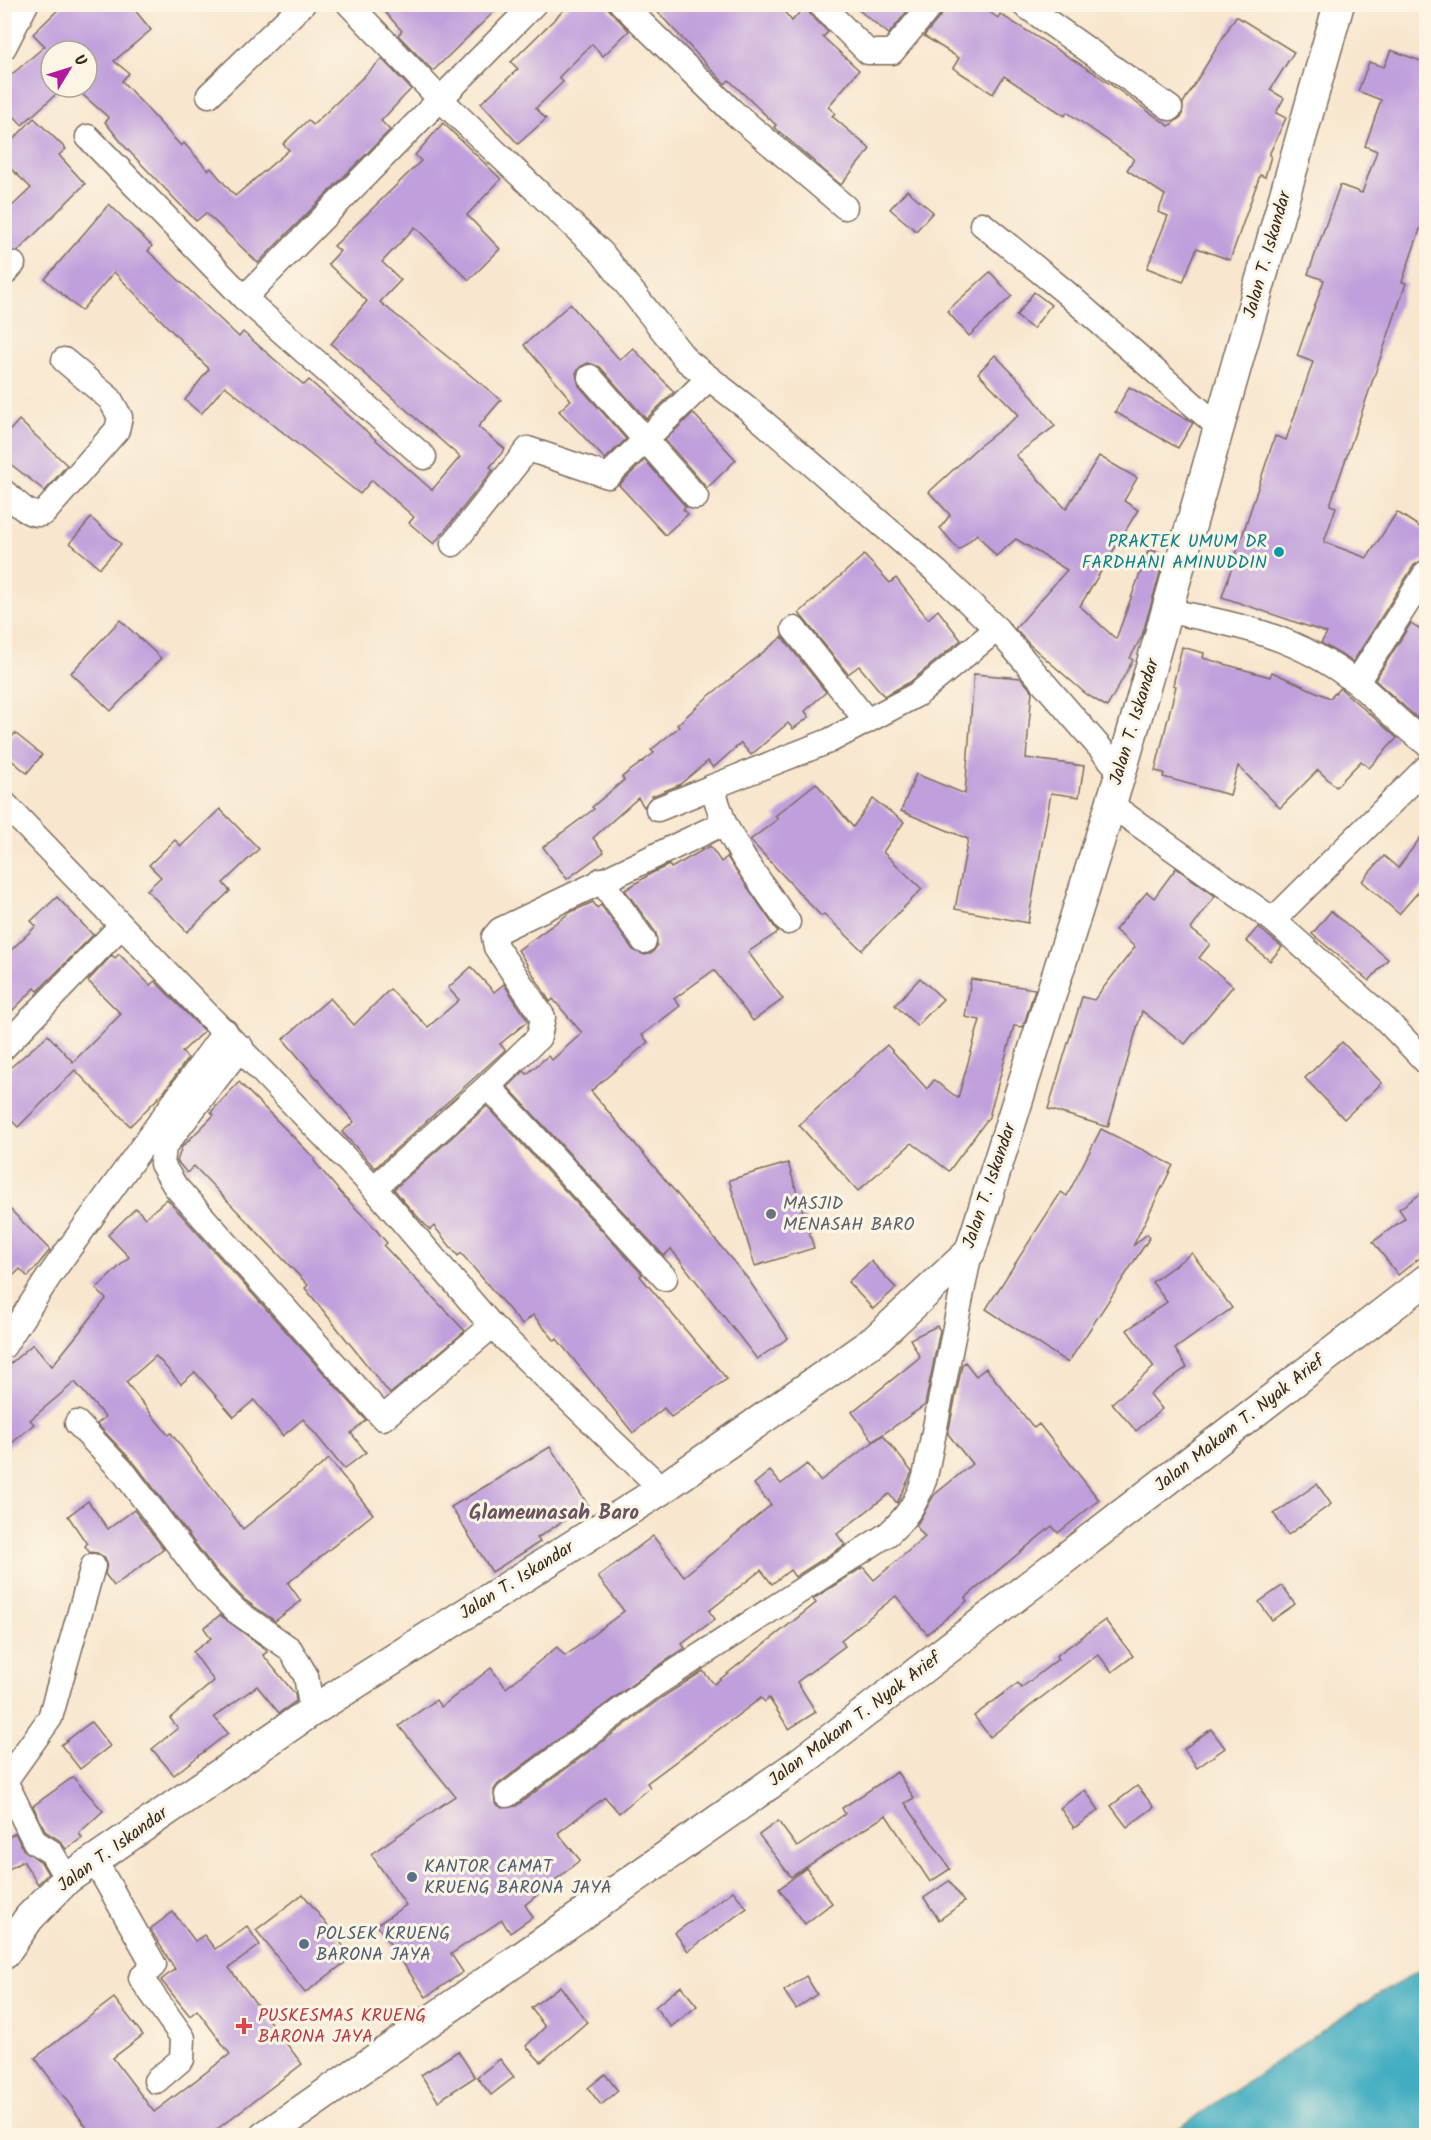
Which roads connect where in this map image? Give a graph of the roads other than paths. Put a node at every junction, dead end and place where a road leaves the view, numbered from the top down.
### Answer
1 (26, 4) edge
2 (303, 4) edge
3 (349, 4) edge
4 (534, 4) edge
5 (622, 4) edge
6 (820, 4) edge
7 (932, 4) edge
8 (1023, 4) edge
9 (1339, 4) edge
10 (4, 47) edge
11 (209, 96) dead end
12 (439, 98) junction
13 (1170, 108) dead end
14 (88, 137) dead end
15 (844, 207) dead end
16 (982, 224) dead end
17 (244, 298) junction
18 (63, 360) dead end
19 (590, 376) dead end
20 (709, 378) junction
21 (1220, 428) junction
22 (646, 441) junction
23 (424, 457) dead end
24 (4, 492) edge
25 (696, 497) dead end
26 (453, 544) dead end
27 (1426, 573) edge
28 (1168, 611) junction
29 (794, 629) dead end
30 (997, 629) junction
31 (1357, 682) junction
32 (867, 721) junction
33 (1426, 742) edge
34 (1426, 768) edge
35 (1121, 772) junction
36 (712, 787) junction
37 (4, 803) edge
38 (1110, 804) junction
39 (658, 809) dead end
40 (724, 823) junction
41 (601, 880) junction
42 (1274, 920) junction
43 (788, 922) dead end
44 (121, 926) junction
45 (644, 941) dead end
46 (233, 1039) junction
47 (4, 1047) edge
48 (1426, 1062) edge
49 (488, 1086) junction
50 (374, 1188) junction
51 (970, 1252) junction
52 (665, 1278) dead end
53 (1426, 1280) edge
54 (492, 1326) junction
55 (4, 1346) edge
56 (77, 1423) dead end
57 (662, 1489) junction
58 (93, 1566) dead end
59 (312, 1711) junction
60 (507, 1795) dead end
61 (95, 1861) junction
62 (67, 1879) junction
63 (4, 1954) edge
64 (156, 2081) dead end
65 (265, 2136) edge

1 - 10 street
2 - 11 street
3 - 12 street
4 - 12 street
5 - 15 street
6 - 7 street
8 - 13 street
9 - 21 street, Jalan T. Iskandar
12 - 17 street
12 - 20 street
14 - 17 street
16 - 21 street
17 - 23 street
18 - 24 street
19 - 22 street
20 - 22 street
20 - 30 street
21 - 28 street, Jalan T. Iskandar
22 - 25 street
22 - 26 street
27 - 31 street
28 - 31 street
28 - 35 street, Jalan T. Iskandar
29 - 32 street
30 - 32 street
30 - 35 street
31 - 33 street
32 - 36 street
34 - 42 street
35 - 38 street, Jalan T. Iskandar
36 - 39 street
36 - 40 street
37 - 44 street
38 - 42 street
38 - 51 street, Jalan T. Iskandar
40 - 41 street
40 - 43 street
41 - 45 street
41 - 49 street
42 - 48 street
44 - 46 street
44 - 47 street
46 - 50 street
46 - 54 street
46 - 55 street
49 - 50 street
49 - 52 street
50 - 54 street
51 - 57 street, Jalan T. Iskandar
51 - 60 street
53 - 65 street, Jalan Makam T. Nyak Arief
54 - 57 street
56 - 59 street
57 - 59 street, Jalan T. Iskandar
58 - 62 street
59 - 61 street, Jalan T. Iskandar
61 - 62 street, Jalan T. Iskandar
61 - 64 street
62 - 63 street, Jalan T. Iskandar

